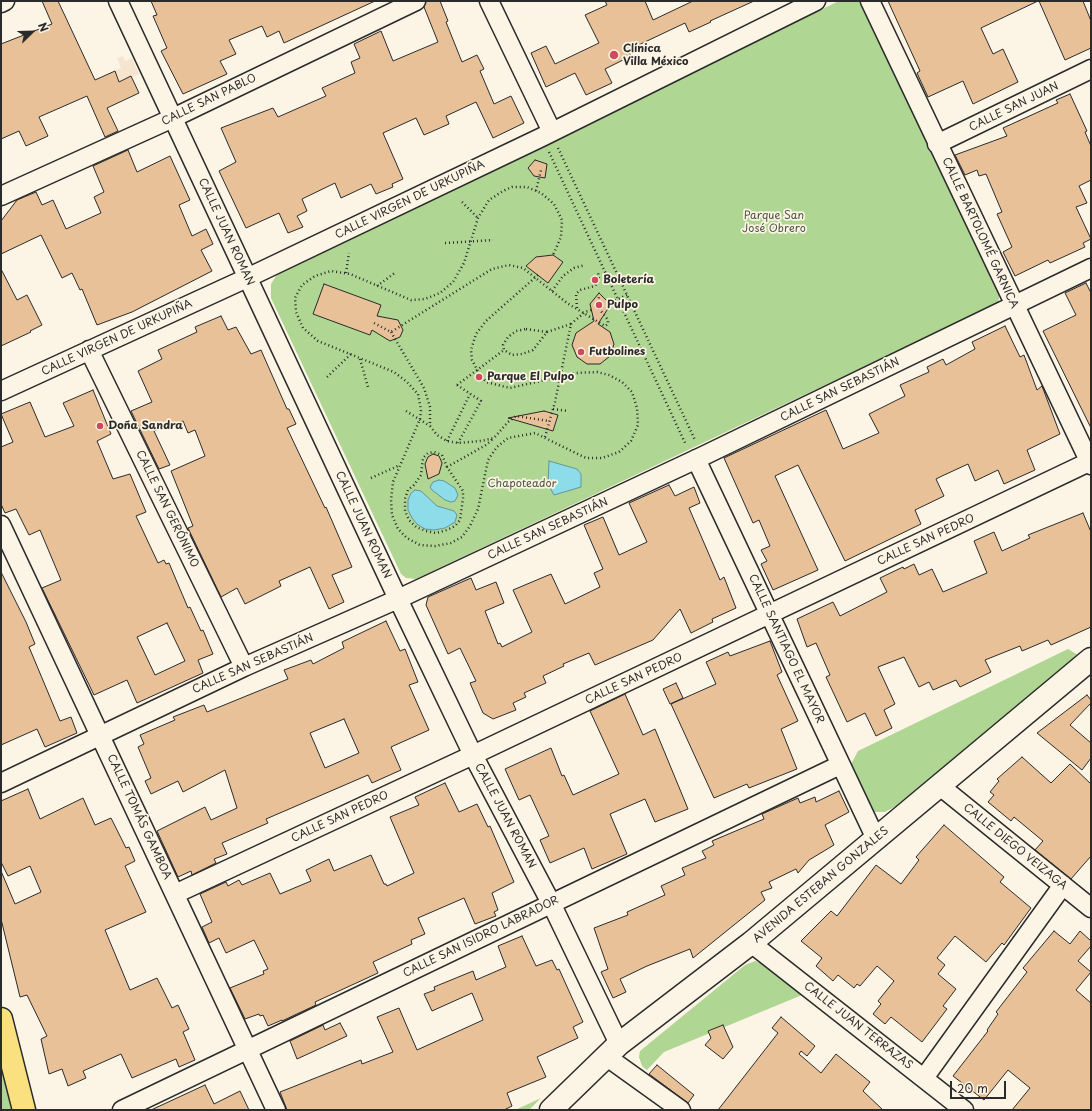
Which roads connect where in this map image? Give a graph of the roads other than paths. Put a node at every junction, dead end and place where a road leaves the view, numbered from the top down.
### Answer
1 (5, 1) edge
2 (118, 1) edge
3 (416, 1) edge
4 (489, 1) edge
5 (816, 1) edge
6 (870, 1) edge
7 (1, 3) edge
8 (1091, 69) edge
9 (174, 118) junction
10 (552, 140) junction
11 (937, 144) junction
12 (1, 196) edge
13 (1091, 268) edge
14 (247, 278) junction
15 (1014, 305) junction
16 (89, 350) junction
17 (1, 391) edge
18 (693, 450) junction
19 (1090, 463) edge
20 (1, 526) edge
21 (398, 599) junction
22 (769, 614) junction
23 (1091, 659) edge
24 (244, 667) junction
25 (101, 734) junction
26 (473, 755) junction
27 (840, 765) junction
28 (1, 783) edge
29 (940, 786) junction
30 (876, 839) junction
31 (1063, 884) junction
32 (175, 894) junction
33 (551, 903) junction
34 (1091, 908) edge
35 (751, 943) junction
36 (1, 1019) edge
37 (248, 1050) junction
38 (613, 1051) junction
39 (924, 1078) junction
40 (24, 1110) edge
41 (122, 1110) edge
42 (276, 1110) edge
43 (551, 1110) edge
44 (681, 1110) edge
45 (964, 1110) edge

1 - 7 street
2 - 9 street, CALLE JUAN ROMAN
3 - 9 street, CALLE SAN PABLO
4 - 10 street
5 - 10 street, CALLE VIRGEN DE URKUPIÑA
6 - 11 street, CALLE BARTOLOMÉ GARNICA
8 - 11 street, CALLE SAN JUAN
9 - 12 street, CALLE SAN PABLO
9 - 14 street, CALLE JUAN ROMAN
10 - 14 street, CALLE VIRGEN DE URKUPIÑA
11 - 15 street, CALLE BARTOLOMÉ GARNICA
13 - 15 street, CALLE SAN SEBASTIÁN
14 - 16 street, CALLE VIRGEN DE URKUPIÑA
14 - 21 street, CALLE JUAN ROMAN
15 - 18 street, CALLE SAN SEBASTIÁN
15 - 19 street, CALLE BARTOLOMÉ GARNICA
16 - 17 street, CALLE VIRGEN DE URKUPIÑA
16 - 24 street, CALLE SAN GERÓNIMO
18 - 21 street, CALLE SAN SEBASTIÁN
18 - 22 street, CALLE SANTIAGO EL MAYOR
19 - 22 street, CALLE SAN PEDRO
20 - 25 street, CALLE TOMÁS GAMBOA
21 - 24 street, CALLE SAN SEBASTIÁN
21 - 26 street, CALLE JUAN ROMAN
22 - 26 street, CALLE SAN PEDRO
22 - 27 street, CALLE SANTIAGO EL MAYOR
23 - 29 street, AVENIDA ESTEBAN GONZALES
24 - 25 street, CALLE SAN SEBASTIÁN
25 - 28 street, CALLE SAN SEBASTIÁN
25 - 32 street, CALLE TOMÁS GAMBOA
26 - 32 street, CALLE SAN PEDRO
26 - 33 street, CALLE JUAN ROMAN
27 - 30 street, CALLE SANTIAGO EL MAYOR
27 - 33 street, CALLE SAN ISIDRO LABRADOR
29 - 30 street, AVENIDA ESTEBAN GONZALES
29 - 31 street, CALLE DIEGO VEIZAGA
30 - 35 street, AVENIDA ESTEBAN GONZALES
31 - 34 street, CALLE DIEGO VEIZAGA
31 - 39 street
32 - 37 street, CALLE TOMÁS GAMBOA
33 - 37 street, CALLE SAN ISIDRO LABRADOR
33 - 38 street, CALLE JUAN ROMAN
35 - 38 street, AVENIDA ESTEBAN GONZALES
35 - 39 street, CALLE JUAN TERRAZAS
36 - 40 main road
37 - 41 street, CALLE SAN ISIDRO LABRADOR
37 - 42 street, CALLE TOMÁS GAMBOA
38 - 43 street, AVENIDA ESTEBAN GONZALES
38 - 44 street, CALLE JUAN ROMAN
39 - 45 street, CALLE JUAN TERRAZAS

